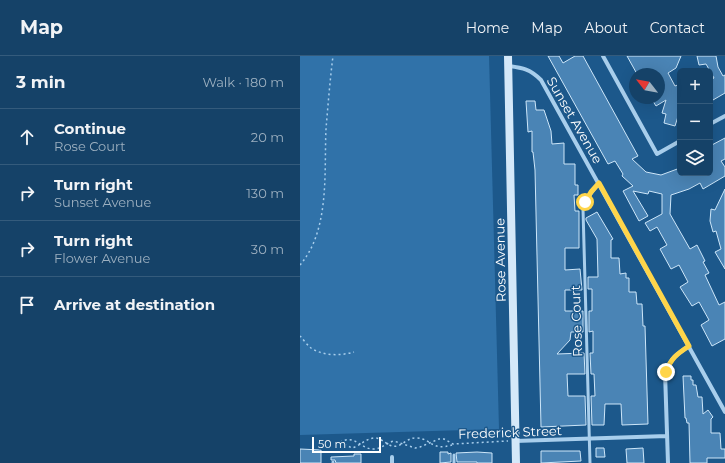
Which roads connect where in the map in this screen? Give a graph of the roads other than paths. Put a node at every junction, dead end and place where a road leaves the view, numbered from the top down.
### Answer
1 (508, 56) edge
2 (603, 56) edge
3 (509, 66) junction
4 (725, 116) edge
5 (713, 122) edge
6 (677, 143) edge
7 (599, 183) junction
8 (689, 346) junction
9 (725, 412) edge
10 (667, 436) junction
11 (590, 438) junction
12 (515, 441) junction
13 (454, 455) dead end
14 (392, 457) dead end
15 (392, 463) edge
16 (454, 463) edge
17 (516, 463) edge
18 (590, 463) edge
19 (668, 463) edge

1 - 3 street, Rose Avenue
2 - 6 street
3 - 7 street, Sunset Avenue
3 - 12 street, Rose Avenue
4 - 5 street
7 - 8 street, Sunset Avenue
7 - 11 lane, Rose Court
8 - 9 street, Sunset Avenue
8 - 10 street
10 - 11 street, Frederick Street
10 - 19 street
11 - 12 street, Frederick Street
11 - 18 lane, Rose Court
12 - 17 street, Rose Avenue
13 - 16 lane
14 - 15 street

